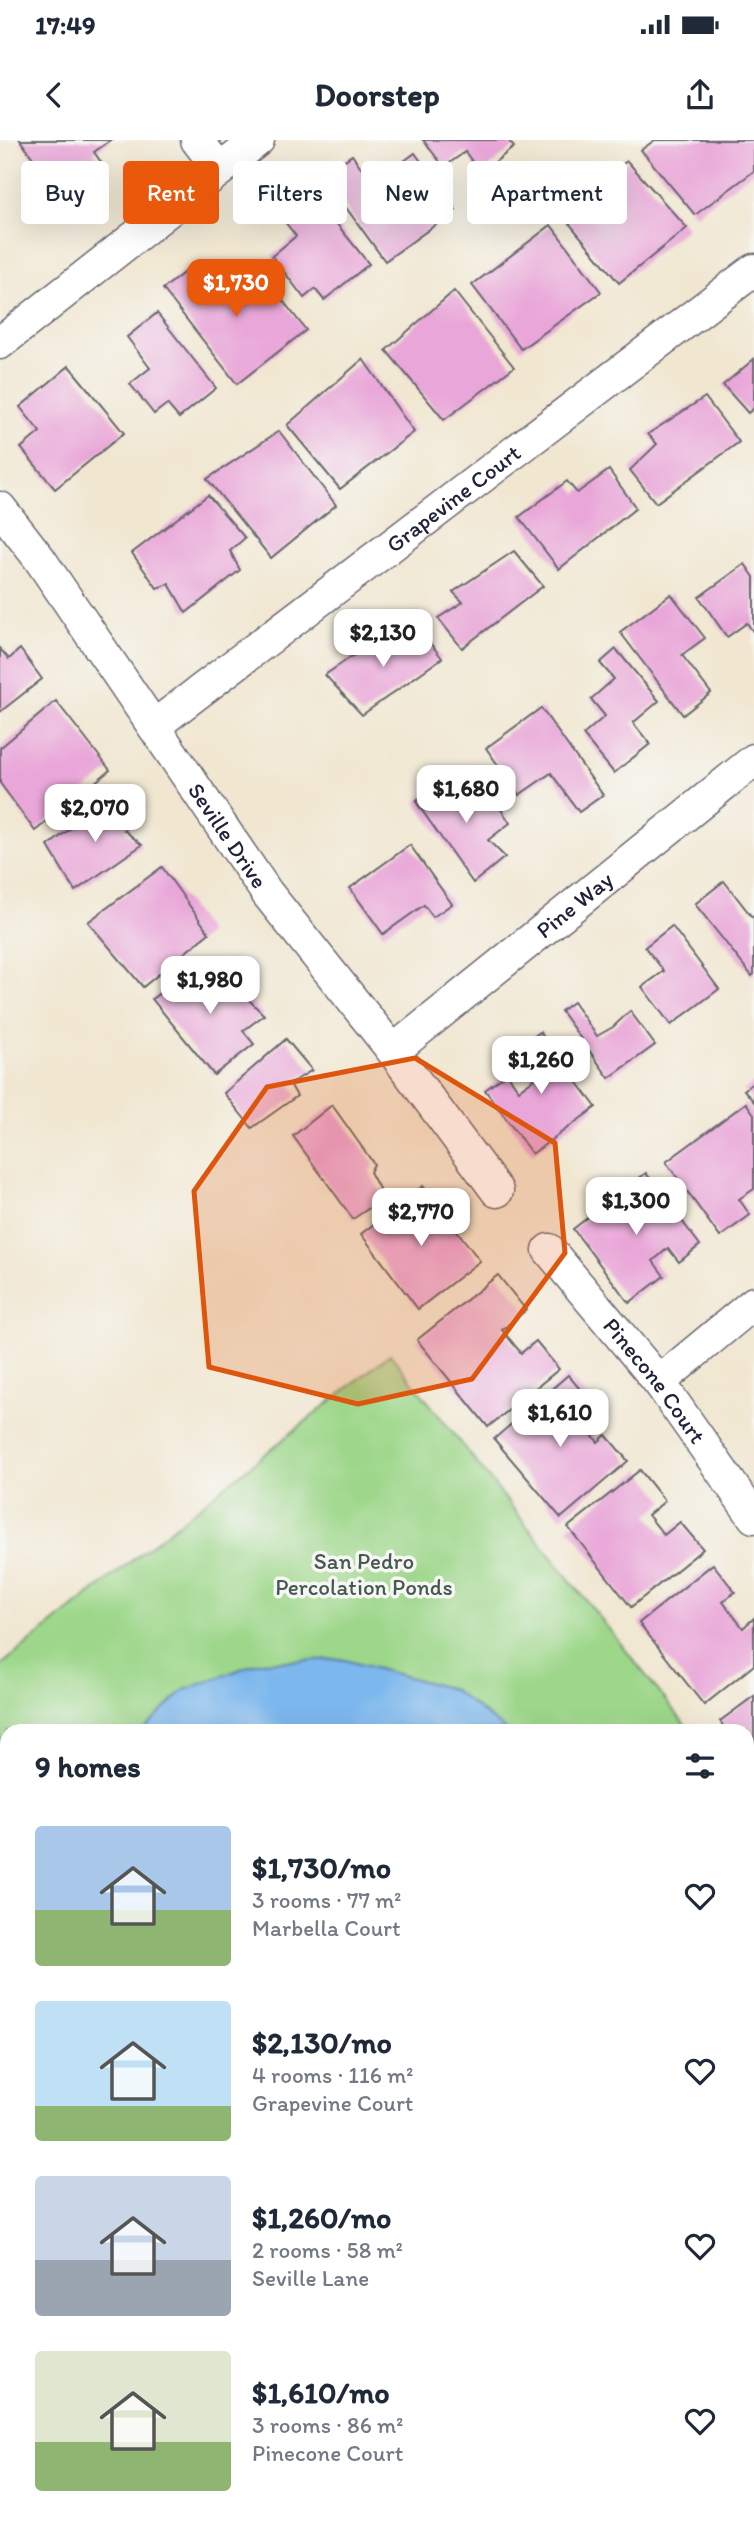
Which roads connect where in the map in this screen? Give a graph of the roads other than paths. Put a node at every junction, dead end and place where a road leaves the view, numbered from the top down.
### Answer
1 (197, 140) edge
2 (258, 140) edge
3 (220, 170) junction
4 (754, 270) edge
5 (0, 343) edge
6 (0, 508) edge
7 (153, 726) junction
8 (754, 760) edge
9 (393, 1051) junction
10 (497, 1191) dead end
11 (549, 1250) dead end
12 (754, 1303) edge
13 (659, 1382) junction
14 (754, 1517) edge

1 - 3 street
2 - 3 street
3 - 5 street
4 - 7 street, Grapevine Court
6 - 7 street, Seville Drive
7 - 9 street, Seville Drive
8 - 9 street, Pine Way
9 - 10 street, Seville Drive
11 - 13 street, Pinecone Court
12 - 13 street
13 - 14 street, Pinecone Court

